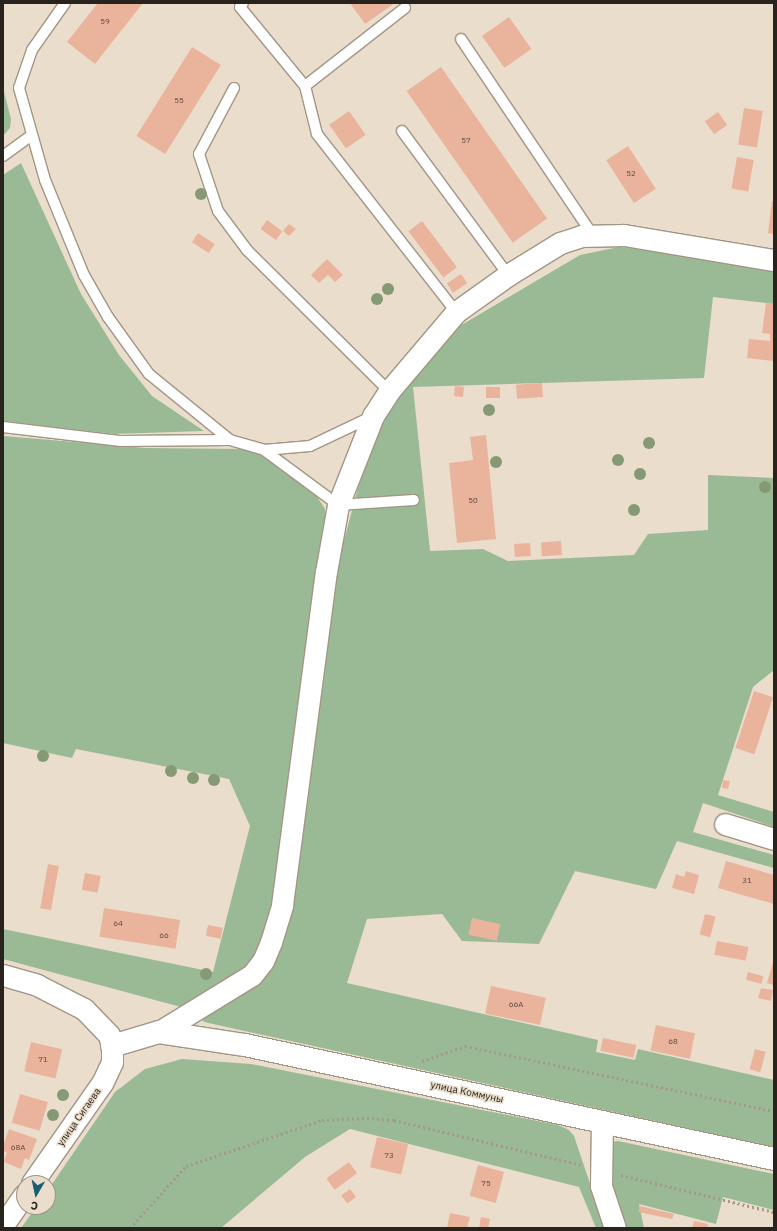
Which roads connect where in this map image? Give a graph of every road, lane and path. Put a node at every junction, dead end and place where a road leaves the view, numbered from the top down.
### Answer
1 (65, 3) edge
2 (243, 3) edge
3 (405, 8) dead end
4 (461, 39) dead end
5 (305, 86) junction
6 (234, 88) dead end
7 (402, 132) dead end
8 (31, 136) junction
9 (3, 156) edge
10 (592, 234) junction
11 (774, 260) edge
12 (508, 274) junction
13 (456, 312) junction
14 (388, 391) junction
15 (373, 416) junction
16 (3, 427) edge
17 (230, 440) junction
18 (264, 450) junction
19 (414, 500) dead end
20 (338, 505) junction
21 (725, 824) dead end
22 (774, 839) edge
23 (3, 975) edge
24 (159, 1032) junction
25 (112, 1046) junction
26 (421, 1062) dead end
27 (774, 1111) edge
28 (602, 1121) junction
29 (774, 1159) edge
30 (599, 1169) junction
31 (38, 1175) edge
32 (16, 1206) edge
33 (774, 1212) edge
34 (3, 1225) edge
35 (130, 1228) edge
36 (615, 1228) edge

1 - 8 lane
2 - 5 lane
3 - 5 lane
4 - 10 lane
5 - 13 lane
6 - 14 lane
7 - 12 lane
8 - 9 lane
8 - 17 lane
10 - 11 street
10 - 12 street
12 - 13 street
13 - 14 street
14 - 15 street
15 - 18 lane
15 - 20 street
16 - 17 lane
17 - 18 lane
18 - 20 lane
19 - 20 lane
20 - 24 street
21 - 22 street
23 - 25 street
24 - 25 street
24 - 28 street, улица Коммуны
25 - 31 street, улица Сигаева
26 - 27 path
28 - 29 street, улица Коммуны
28 - 30 street
30 - 33 path
30 - 35 path
30 - 36 street
32 - 34 street

